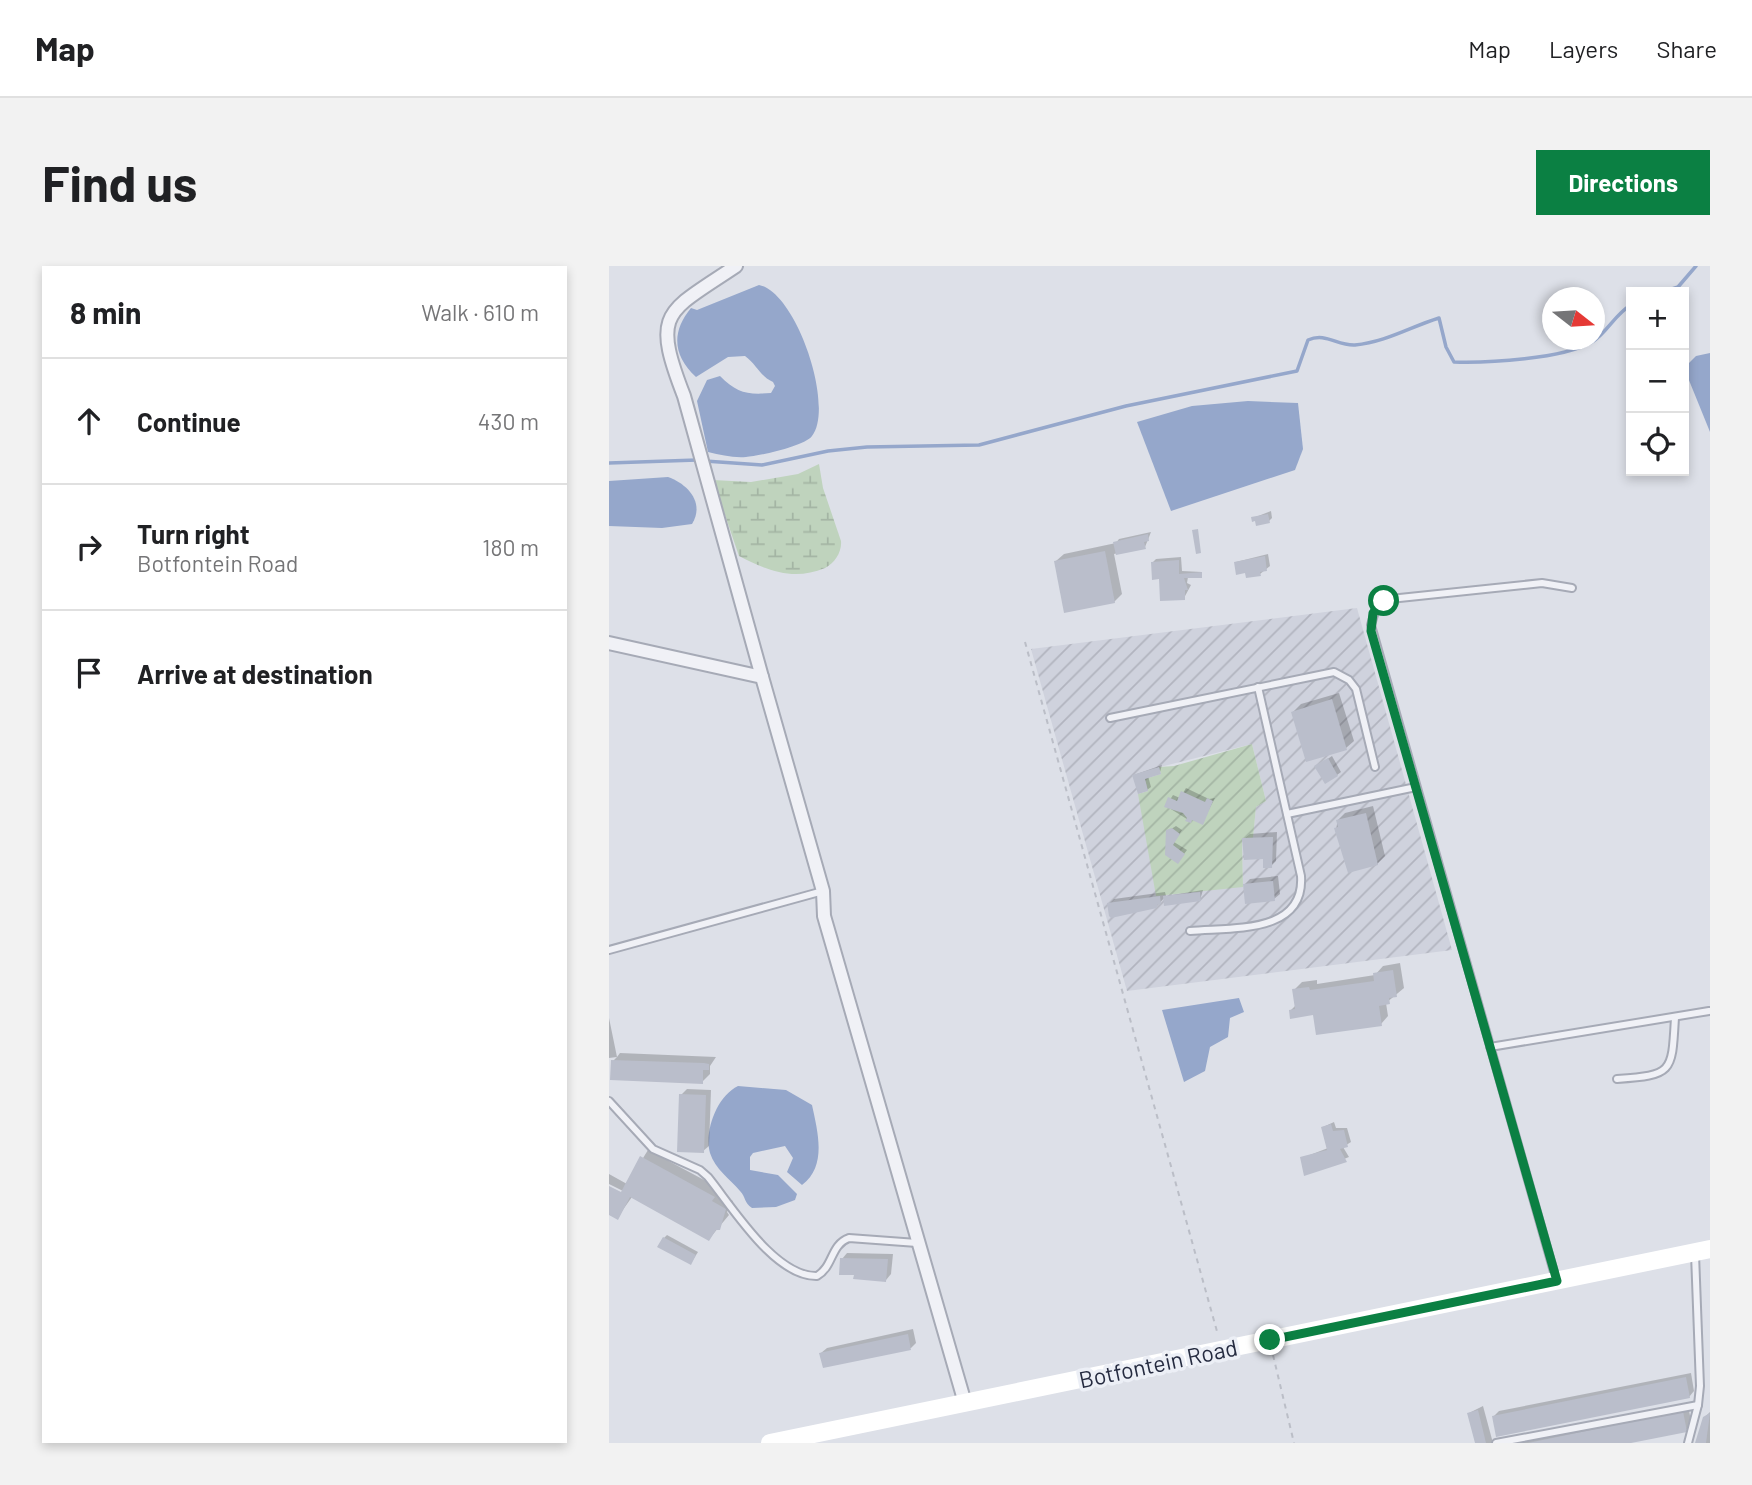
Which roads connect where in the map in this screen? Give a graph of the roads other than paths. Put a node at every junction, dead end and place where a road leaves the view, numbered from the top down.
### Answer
1 (736, 266) edge
2 (1572, 588) dead end
3 (609, 643) edge
4 (762, 677) junction
5 (1258, 687) junction
6 (1110, 718) dead end
7 (1375, 767) dead end
8 (1416, 787) junction
9 (1287, 814) junction
10 (823, 891) junction
11 (1190, 931) dead end
12 (609, 950) edge
13 (1709, 1011) edge
14 (1675, 1017) junction
15 (1490, 1047) junction
16 (1617, 1079) dead end
17 (609, 1101) edge
18 (917, 1243) junction
19 (1702, 1250) edge
20 (1557, 1281) junction
21 (965, 1403) junction
22 (1698, 1405) junction
23 (1688, 1442) edge
24 (770, 1443) edge
25 (1496, 1443) edge
26 (1677, 1443) edge

1 - 4 street
2 - 8 lane
3 - 4 street
4 - 10 street
5 - 6 lane
5 - 7 lane
5 - 9 lane
8 - 9 lane
8 - 15 lane
9 - 11 lane
10 - 12 lane
10 - 18 street
13 - 14 lane
14 - 15 lane
14 - 16 lane
15 - 20 lane
17 - 18 lane
18 - 21 street
19 - 20 main road, Botfontein Road
19 - 22 lane
20 - 21 main road, Botfontein Road
21 - 24 main road, Botfontein Road
22 - 23 lane
22 - 25 lane
23 - 26 lane

